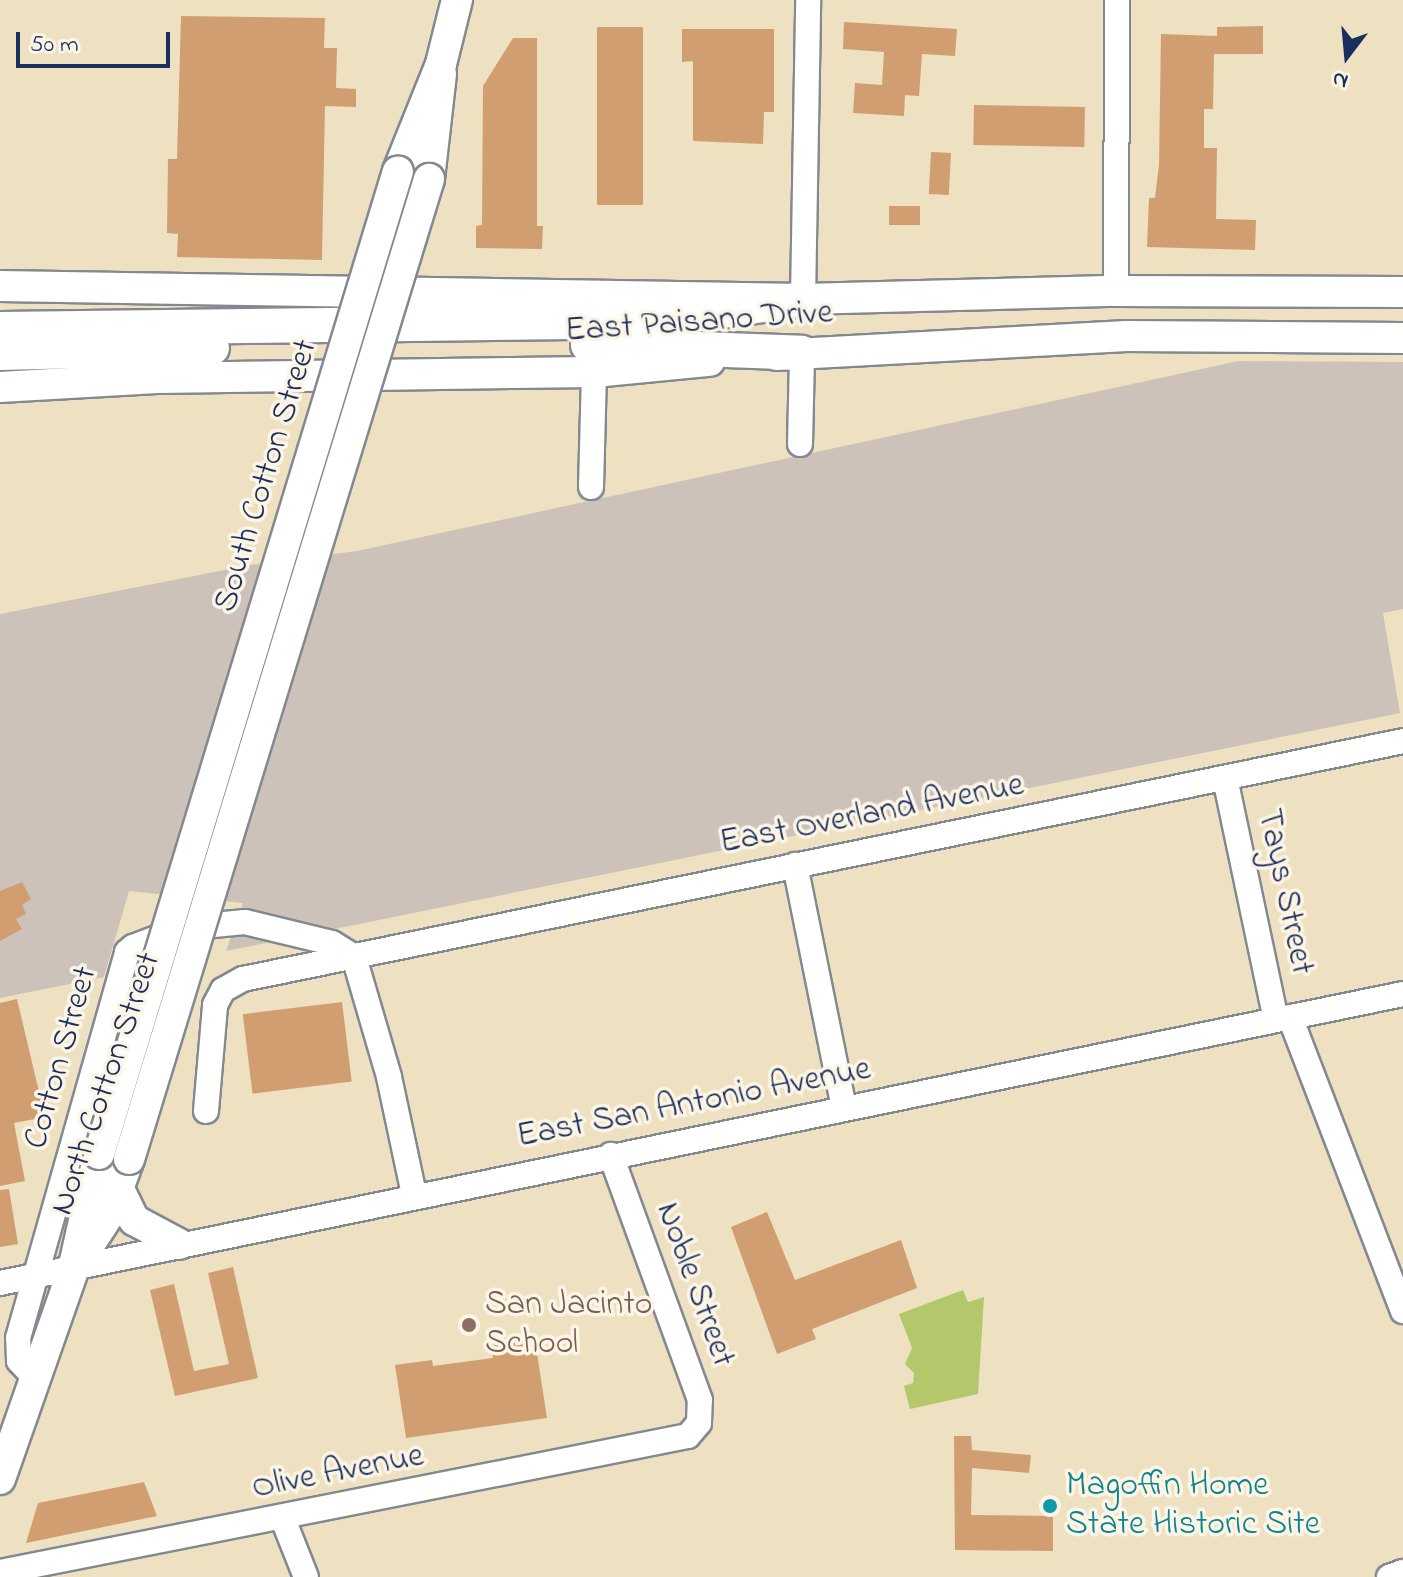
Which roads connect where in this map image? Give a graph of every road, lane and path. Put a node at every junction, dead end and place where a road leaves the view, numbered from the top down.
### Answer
1 (457, 0) edge
2 (808, 0) edge
3 (1117, 0) edge
4 (441, 64) junction
5 (0, 286) edge
6 (1116, 291) junction
7 (1403, 292) edge
8 (803, 299) junction
9 (0, 329) edge
10 (1403, 338) edge
11 (0, 353) edge
12 (802, 353) junction
13 (594, 372) junction
14 (0, 387) edge
15 (800, 444) dead end
16 (591, 487) dead end
17 (1403, 741) edge
18 (1225, 778) junction
19 (795, 865) junction
20 (188, 915) junction
21 (354, 957) junction
22 (1403, 994) edge
23 (1283, 1018) junction
24 (844, 1108) junction
25 (206, 1111) dead end
26 (611, 1155) junction
27 (114, 1156) junction
28 (118, 1187) junction
29 (414, 1195) junction
30 (179, 1244) junction
31 (1393, 1248) edge
32 (73, 1270) junction
33 (36, 1276) junction
34 (0, 1283) edge
35 (1403, 1311) edge
36 (34, 1377) junction
37 (688, 1436) joint
38 (0, 1479) edge
39 (283, 1519) junction
40 (0, 1572) edge
41 (1403, 1572) edge
42 (306, 1577) edge
43 (1389, 1577) edge

1 - 4 main road, South Cotton Street
2 - 8 street
3 - 6 street
4 - 20 main road, South Cotton Street, bridge
4 - 20 main road, South Cotton Street, bridge
5 - 8 main road, East Paisano Drive
6 - 7 main road, East Paisano Drive
6 - 8 main road, East Paisano Drive
8 - 9 highway
10 - 12 main road, East Paisano Drive
11 - 12 highway
12 - 13 main road, East Paisano Drive
12 - 15 street
13 - 14 main road, East Paisano Drive
13 - 16 street
17 - 18 street, East Overland Avenue
18 - 19 street, East Overland Avenue
18 - 23 street, Tays Street
19 - 21 street, East Overland Avenue
19 - 24 street
20 - 27 main road, North Cotton Street, bridge
21 - 25 street, East Overland Avenue
21 - 29 street
21 - 33 street, Cotton Street
22 - 23 street, East San Antonio Avenue
23 - 24 street, East San Antonio Avenue
23 - 31 street, Tays Street
24 - 26 street, East San Antonio Avenue
26 - 29 street, East San Antonio Avenue
26 - 37 street, Noble Street
27 - 28 main road, North Cotton Street
27 - 32 main road, North Cotton Street
28 - 30 main road
28 - 32 main road, North Cotton Street
29 - 30 street, East San Antonio Avenue
30 - 32 street, East San Antonio Avenue
31 - 35 street, Tays Street
32 - 33 street, East San Antonio Avenue
32 - 36 main road, North Cotton Street
33 - 34 street, East San Antonio Avenue
33 - 36 street
36 - 38 main road, North Cotton Street
37 - 39 street, Olive Avenue
39 - 40 street, Olive Avenue
39 - 42 street
41 - 43 street

